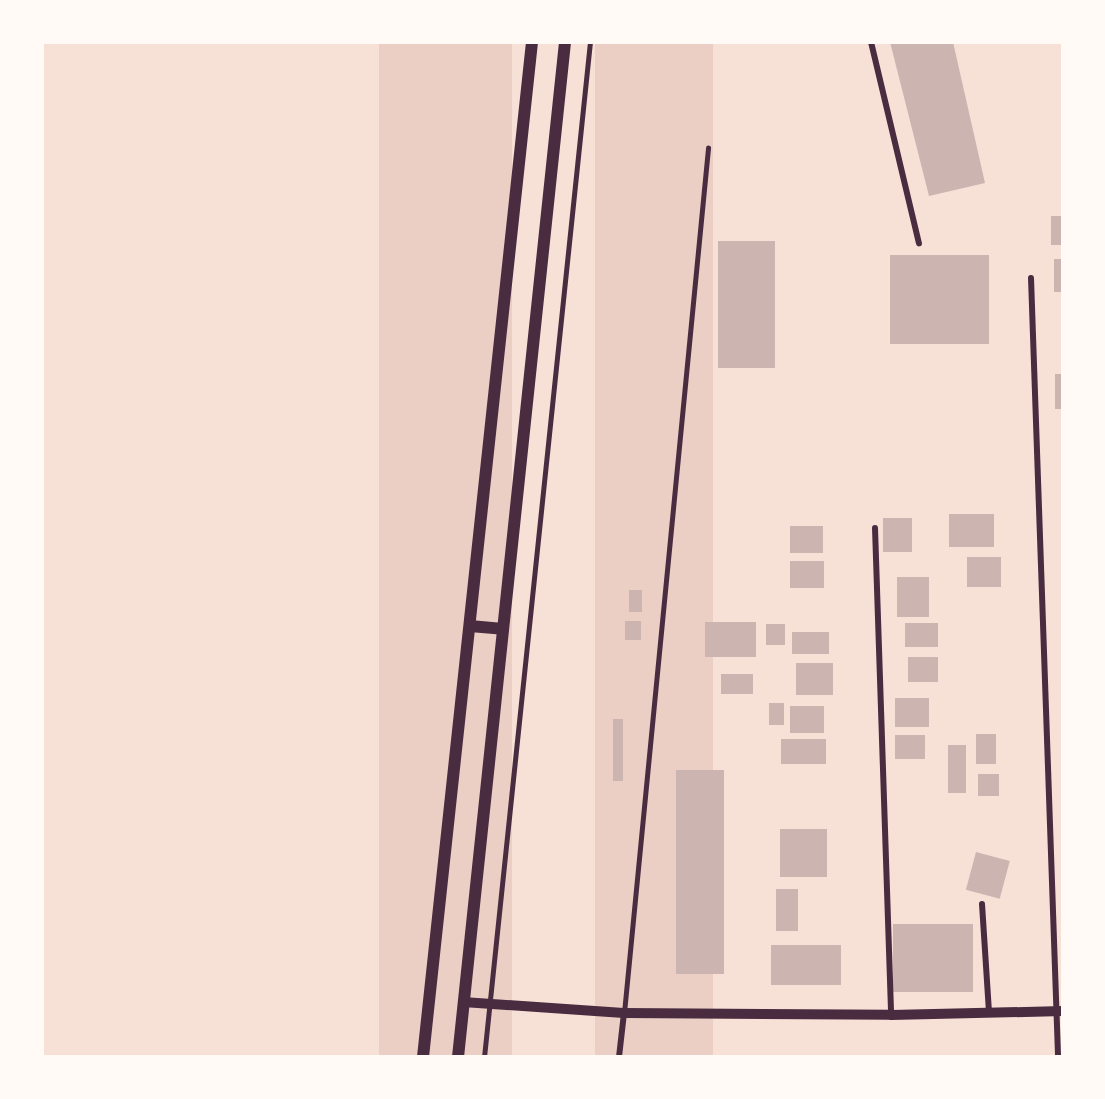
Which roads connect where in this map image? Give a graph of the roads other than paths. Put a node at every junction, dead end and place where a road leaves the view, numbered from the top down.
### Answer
1 (532, 42) edge
2 (566, 42) edge
3 (590, 42) edge
4 (871, 42) edge
5 (708, 148) dead end
6 (919, 243) dead end
7 (1030, 278) dead end
8 (875, 528) dead end
9 (470, 626) junction
10 (503, 629) junction
11 (982, 904) dead end
12 (463, 1002) junction
13 (489, 1003) junction
14 (1061, 1011) edge
15 (624, 1013) junction
16 (989, 1013) junction
17 (891, 1015) junction
18 (423, 1057) edge
19 (458, 1057) edge
20 (484, 1057) edge
21 (619, 1057) edge
22 (1058, 1057) edge

1 - 9 main road
2 - 10 main road
3 - 13 street
4 - 6 street
5 - 15 lane
7 - 14 street
8 - 17 street
9 - 10 main road
9 - 18 main road
10 - 12 main road
11 - 16 street
12 - 13 street
12 - 19 main road
13 - 15 street
13 - 20 street
14 - 16 street
14 - 22 street
15 - 17 street
15 - 21 street
16 - 17 street

